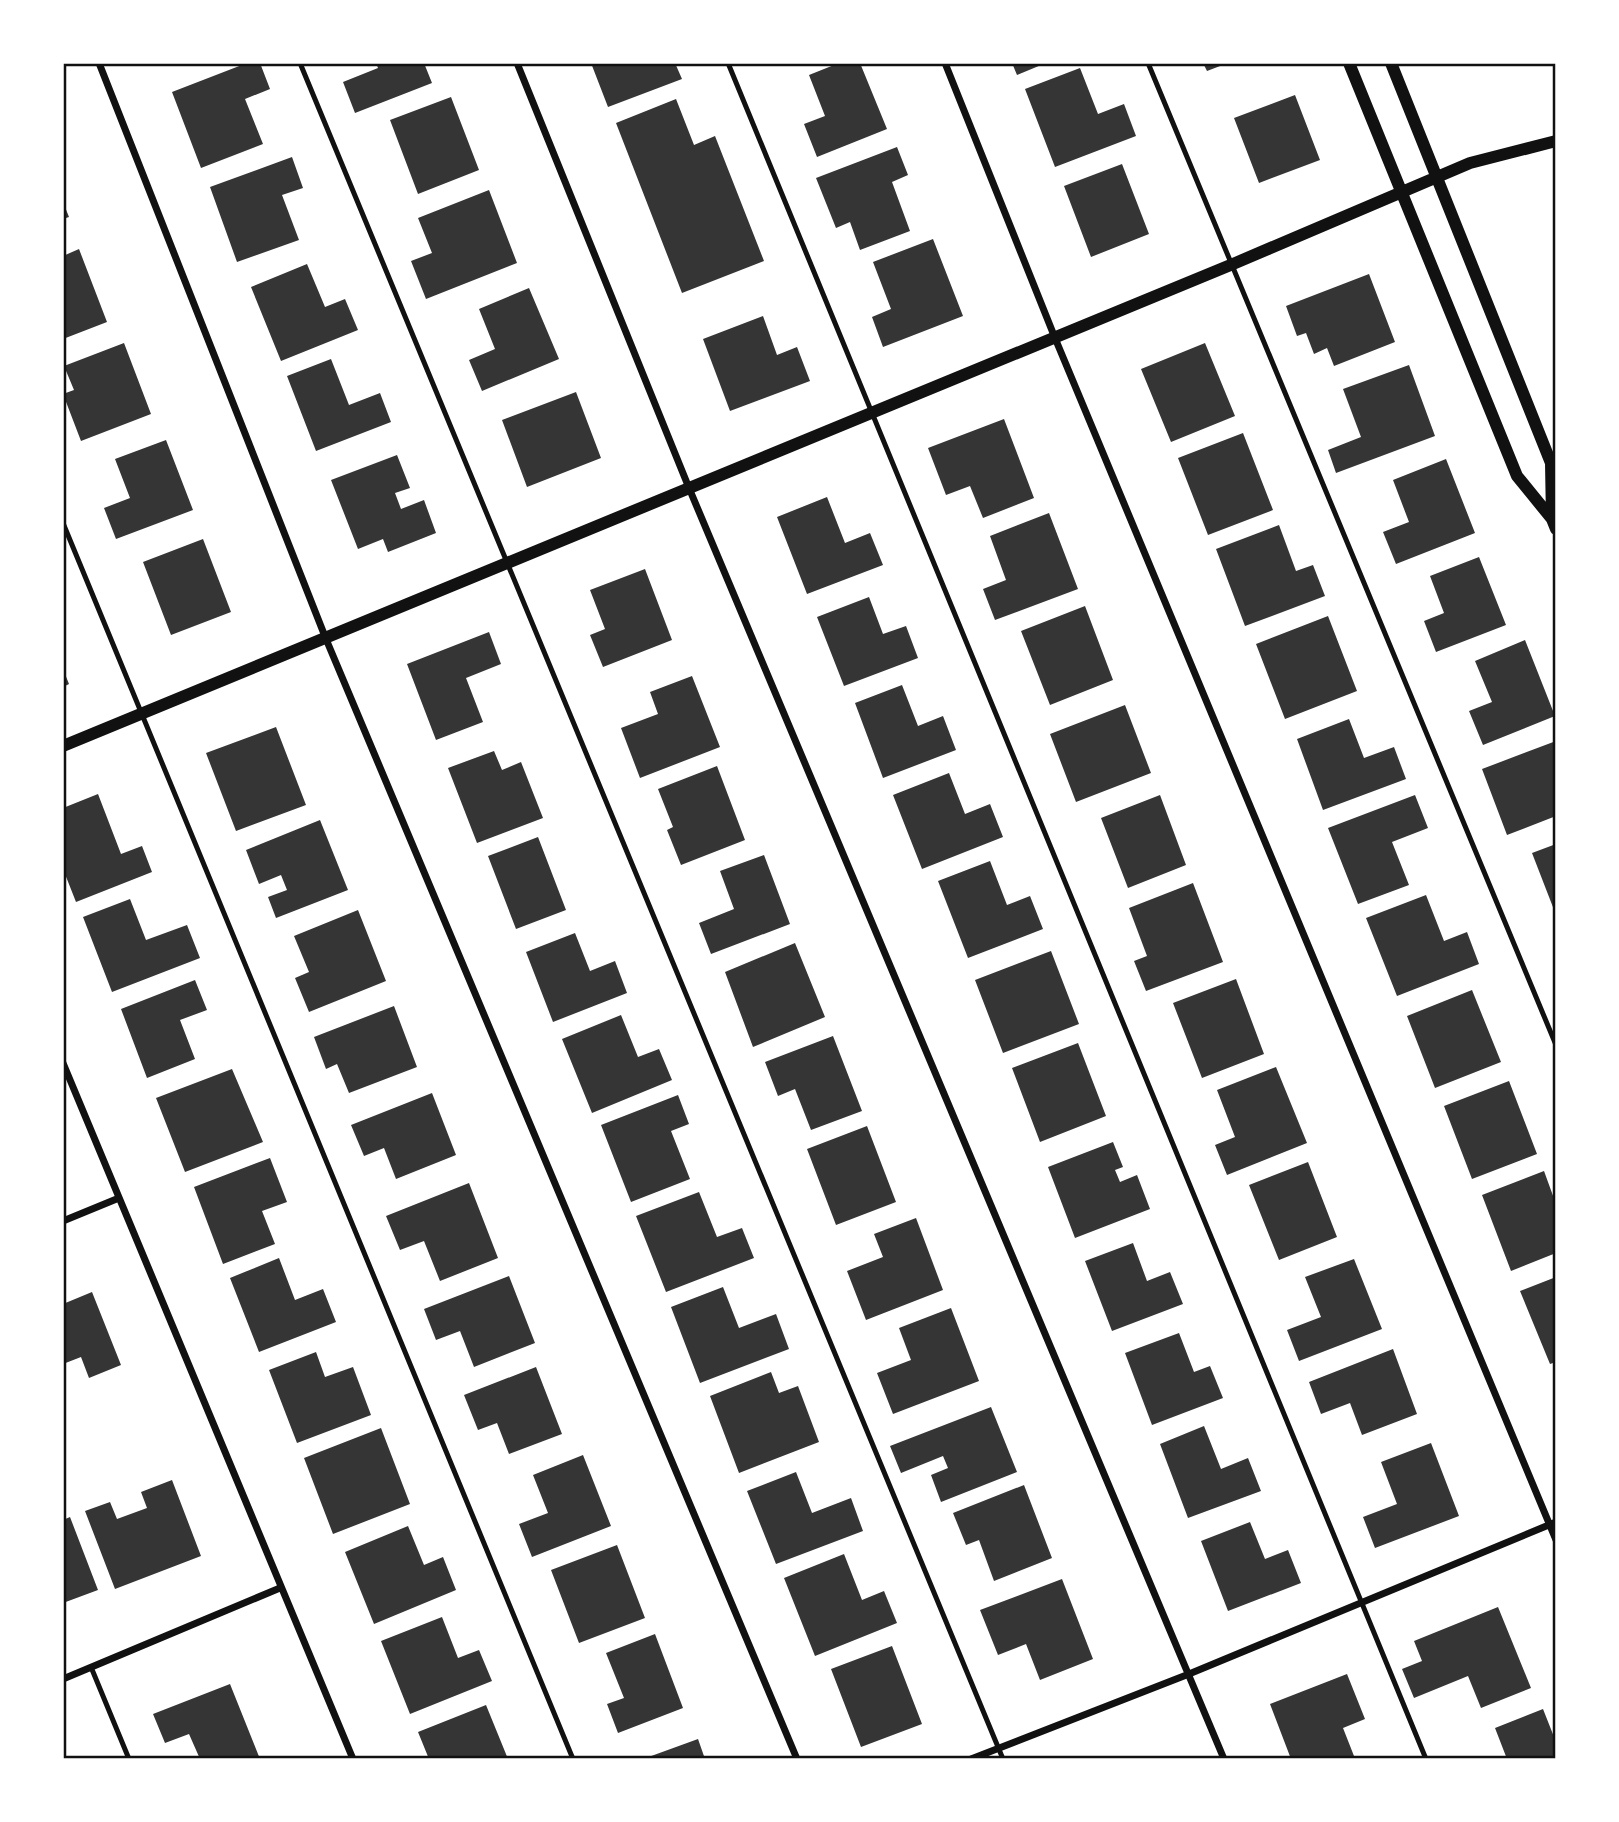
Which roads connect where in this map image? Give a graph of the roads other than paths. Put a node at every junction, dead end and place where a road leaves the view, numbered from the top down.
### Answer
1 (99, 63) edge
2 (300, 63) edge
3 (517, 63) edge
4 (728, 63) edge
5 (945, 63) edge
6 (1148, 63) edge
7 (1349, 63) edge
8 (1391, 63) edge
9 (1556, 141) edge
10 (1438, 176) junction
11 (1402, 193) junction
12 (1233, 264) junction
13 (1055, 338) junction
14 (871, 414) junction
15 (689, 488) junction
16 (63, 523) edge
17 (1554, 524) edge
18 (510, 563) junction
19 (326, 639) junction
20 (142, 714) junction
21 (63, 746) edge
22 (1556, 1045) edge
23 (63, 1063) edge
24 (119, 1198) junction
25 (63, 1222) edge
26 (1553, 1523) edge
27 (1556, 1540) edge
28 (280, 1588) junction
29 (1362, 1602) junction
30 (91, 1667) junction
31 (1189, 1674) junction
32 (63, 1679) edge
33 (999, 1748) junction
34 (129, 1759) edge
35 (353, 1759) edge
36 (573, 1759) edge
37 (797, 1759) edge
38 (971, 1759) edge
39 (1003, 1759) edge
40 (1224, 1759) edge
41 (1426, 1759) edge

1 - 19 street
2 - 18 lane
3 - 15 street
4 - 14 lane
5 - 13 street
6 - 12 lane
7 - 11 street
8 - 10 street
9 - 10 street
10 - 11 street
10 - 17 street
11 - 12 street
11 - 17 street
12 - 13 street
12 - 22 lane
13 - 14 street
13 - 26 street
14 - 15 street
14 - 29 lane
15 - 18 street
15 - 31 street
16 - 20 lane
18 - 19 street
18 - 33 lane
19 - 20 street
19 - 37 street
20 - 21 street
20 - 36 lane
23 - 24 street
24 - 25 street
24 - 28 street
26 - 27 street
26 - 29 street
28 - 30 street
28 - 35 street
29 - 31 street
29 - 41 lane
30 - 32 street
30 - 34 lane
31 - 33 street
31 - 40 street
33 - 38 street
33 - 39 lane

